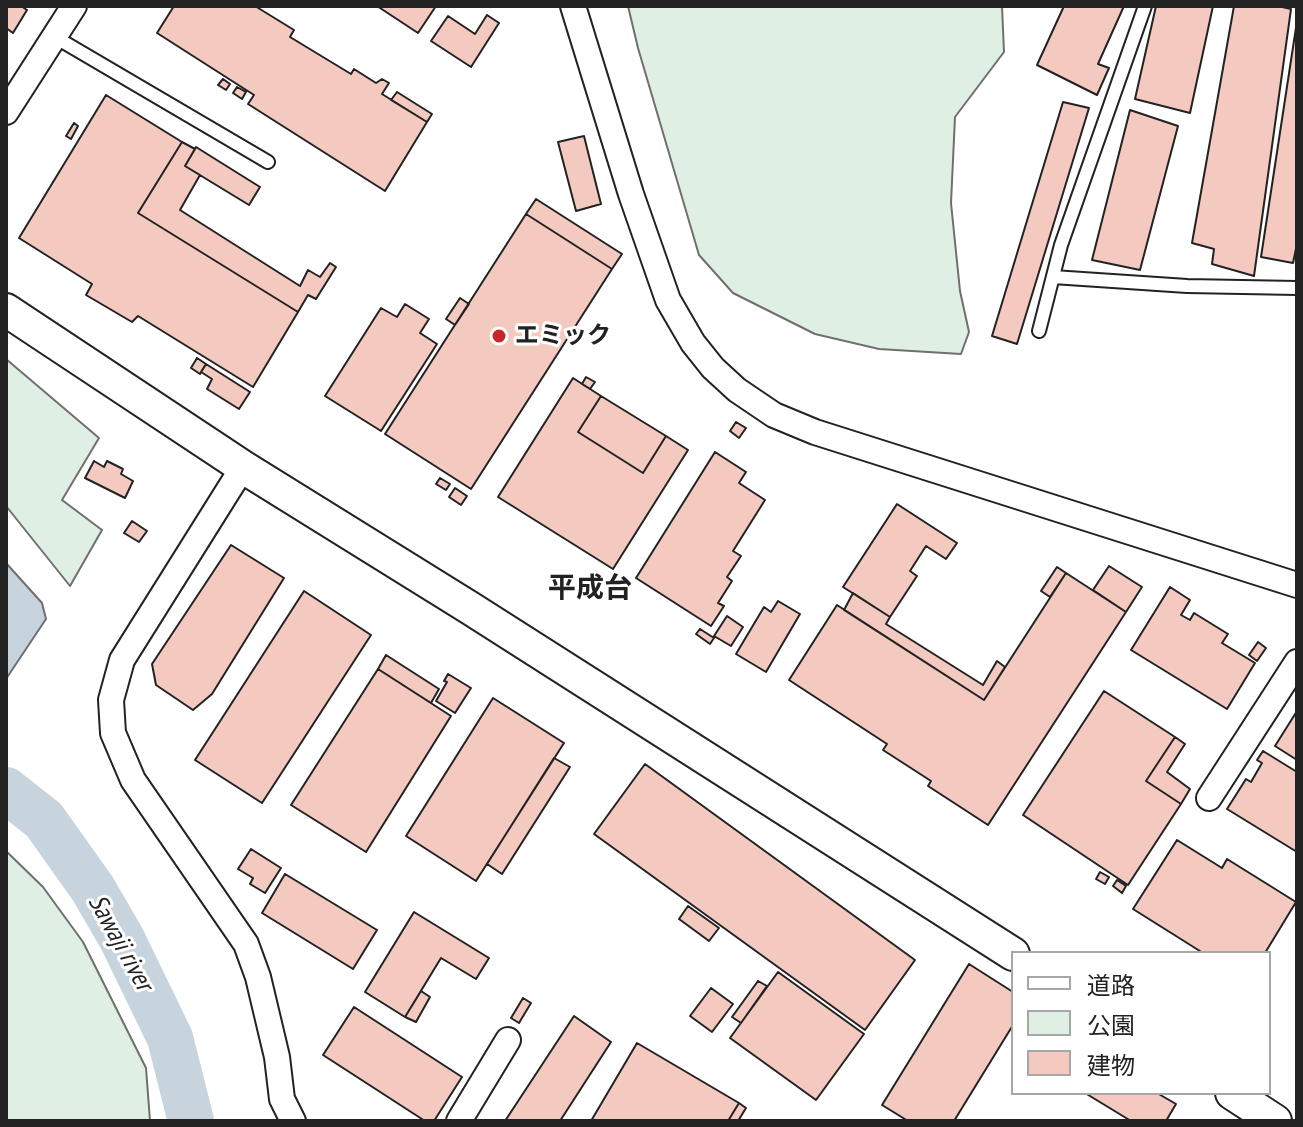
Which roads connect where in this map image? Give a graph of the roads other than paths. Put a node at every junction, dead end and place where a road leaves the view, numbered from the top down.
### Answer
1 (74, 6) edge
2 (573, 6) edge
3 (1145, 6) edge
4 (55, 37) junction
5 (6, 112) edge
6 (268, 162) dead end
7 (1053, 277) junction
8 (1297, 288) edge
9 (6, 310) edge
10 (1039, 331) dead end
11 (243, 467) junction
12 (1297, 585) edge
13 (1297, 662) edge
14 (1209, 798) dead end
15 (1011, 953) edge
16 (508, 1040) dead end
17 (1235, 1095) edge
18 (293, 1121) edge
19 (459, 1121) edge
20 (1275, 1121) edge

1 - 4 street
2 - 12 street
3 - 7 lane
4 - 5 street
4 - 6 lane
7 - 8 lane
7 - 10 lane
9 - 11 street
11 - 15 street
11 - 18 street
13 - 14 street
16 - 19 street
17 - 20 street

